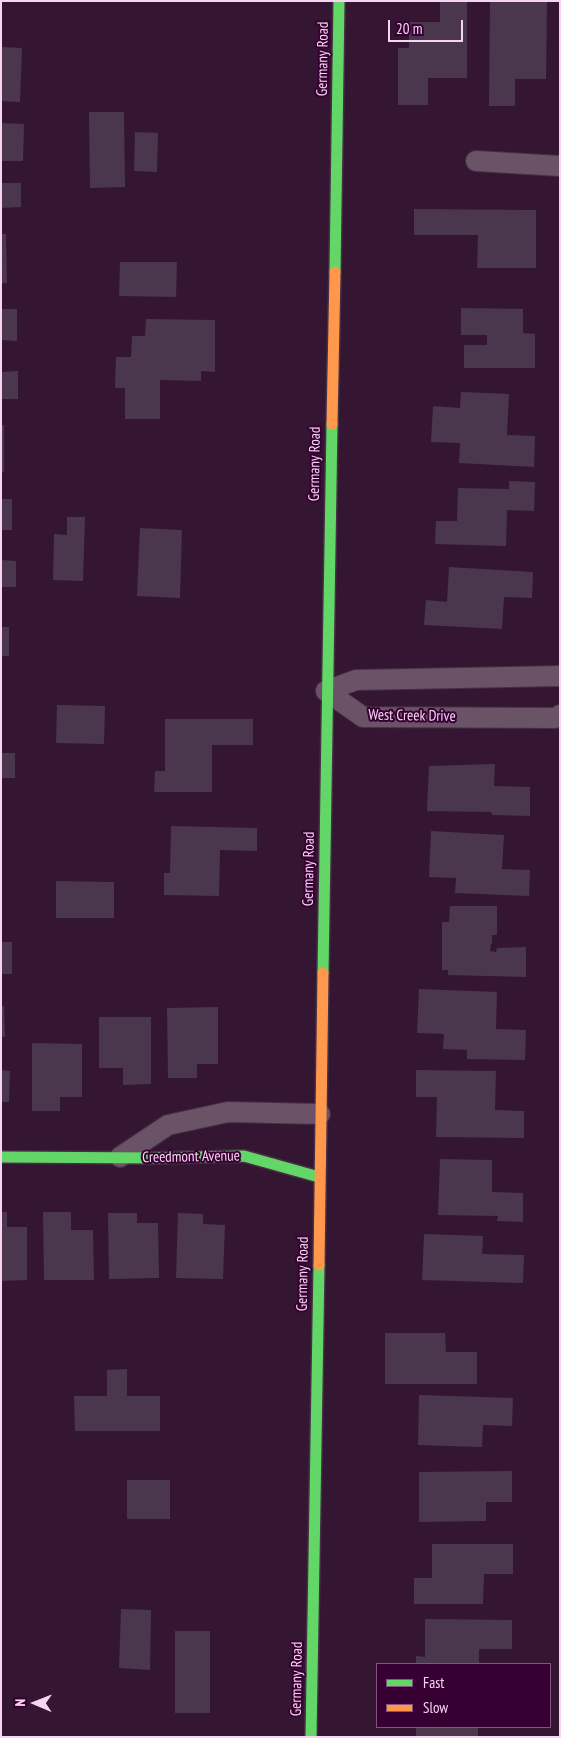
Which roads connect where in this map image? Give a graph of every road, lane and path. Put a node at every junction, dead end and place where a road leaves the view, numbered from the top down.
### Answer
1 (339, 1) edge
2 (476, 161) dead end
3 (560, 166) edge
4 (560, 676) edge
5 (326, 691) junction
6 (560, 716) edge
7 (320, 1114) junction
8 (1, 1157) edge
9 (120, 1157) junction
10 (319, 1177) junction
11 (311, 1737) edge

1 - 5 main road, Germany Road
2 - 3 street
4 - 5 street
5 - 6 street, West Creek Drive
5 - 7 main road, Germany Road
7 - 9 street, Creedmont Avenue
7 - 10 main road, Germany Road
8 - 9 main road, Creedmont Avenue
9 - 10 main road, Creedmont Avenue
10 - 11 main road, Germany Road

